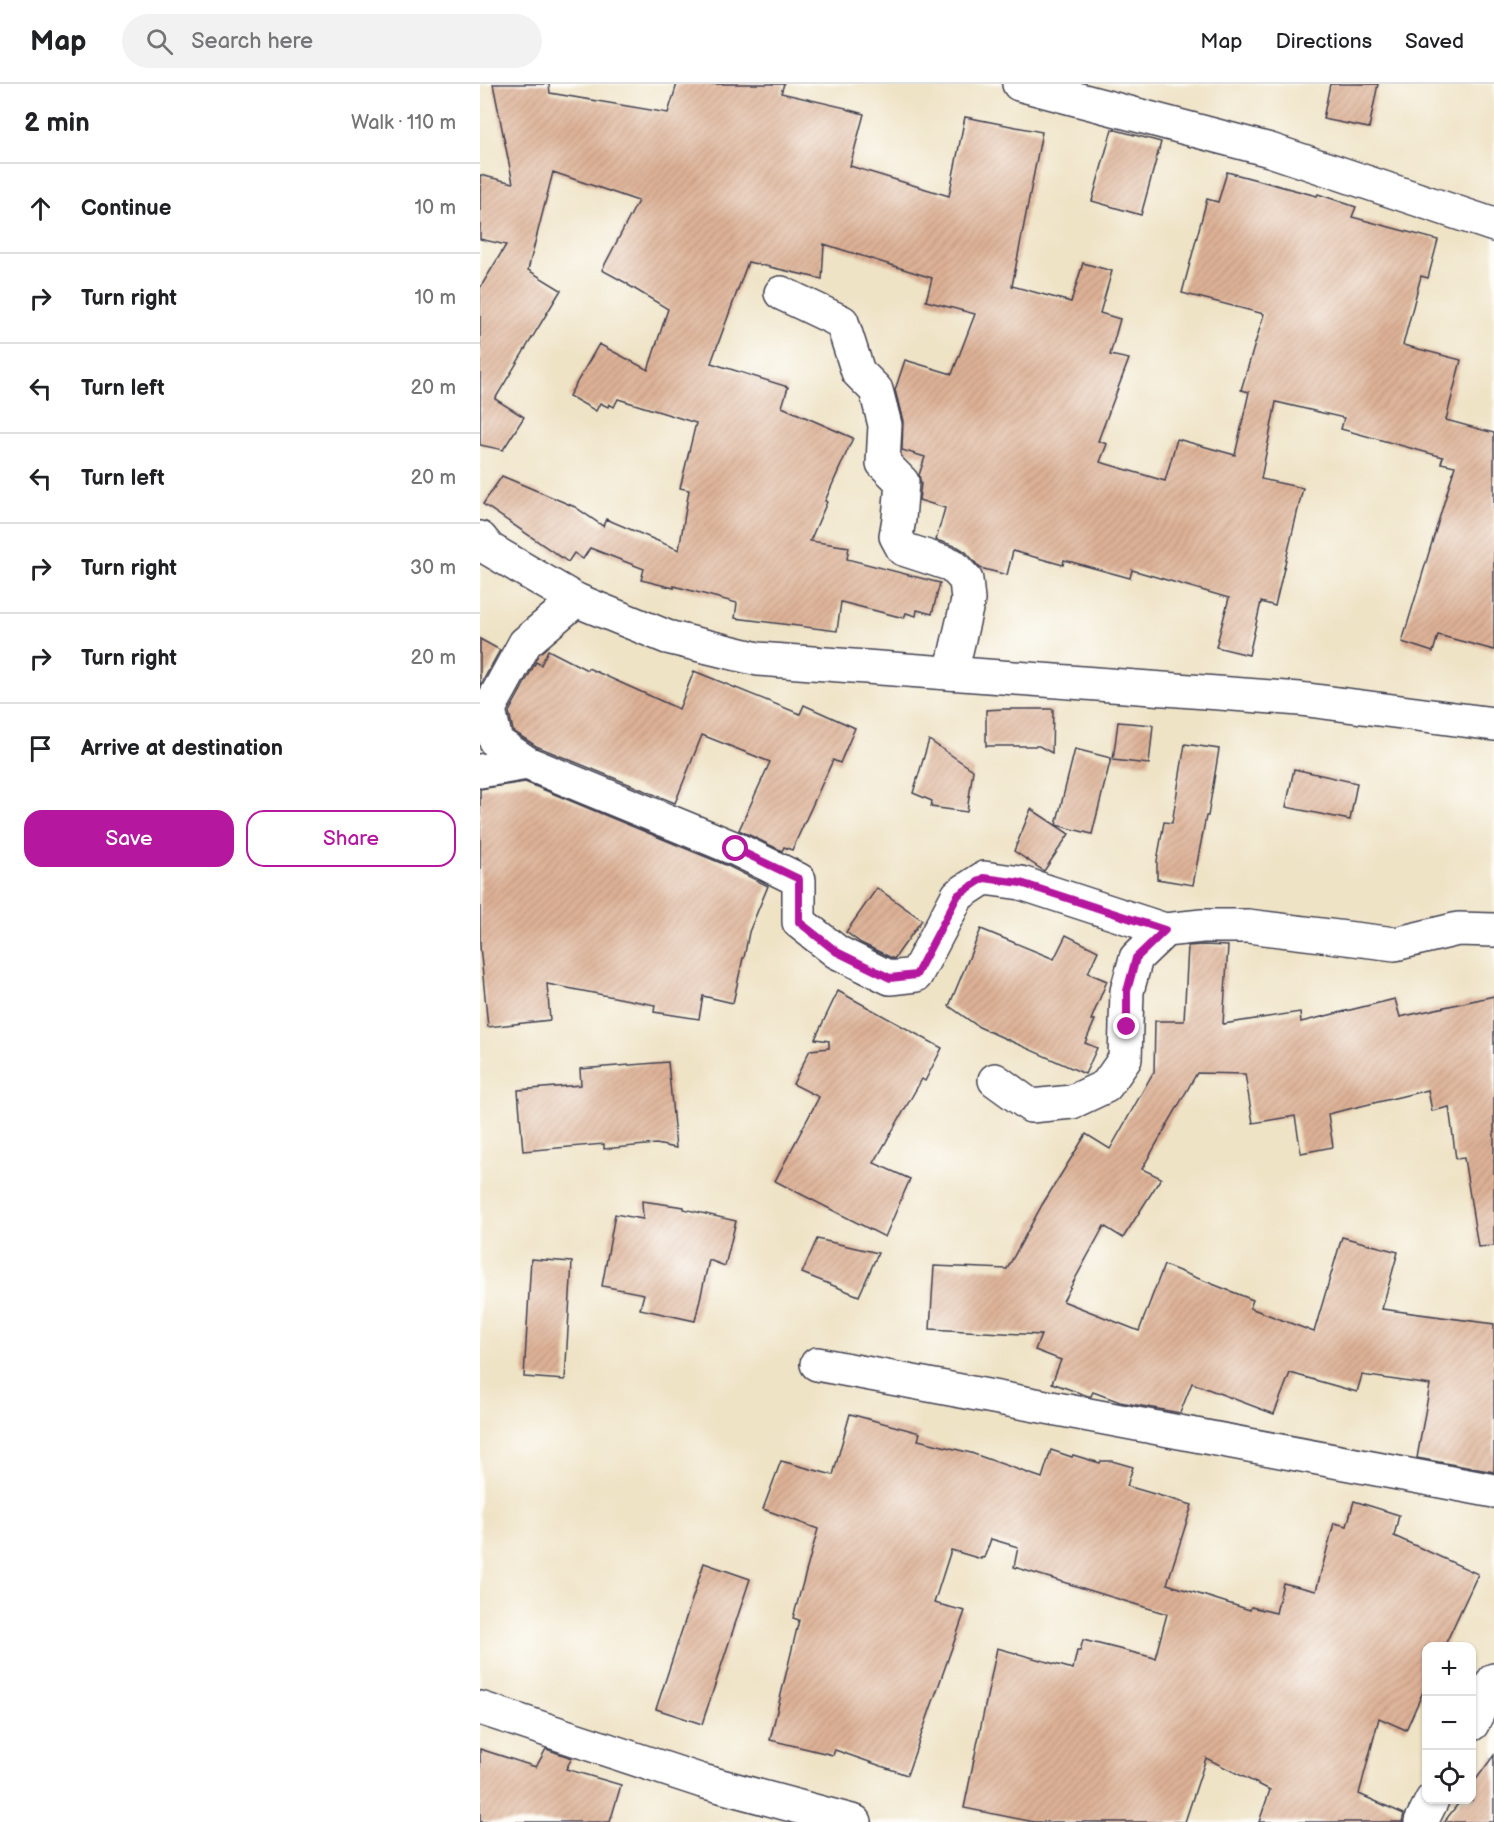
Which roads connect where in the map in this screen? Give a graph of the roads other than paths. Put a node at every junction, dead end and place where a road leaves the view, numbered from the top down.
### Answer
1 (1019, 84) edge
2 (1494, 225) edge
3 (781, 293) dead end
4 (480, 538) edge
5 (576, 600) junction
6 (951, 673) junction
7 (1494, 724) edge
8 (527, 763) junction
9 (480, 771) edge
10 (1165, 930) junction
11 (1494, 930) edge
12 (995, 1080) dead end
13 (817, 1364) dead end
14 (1494, 1491) edge
15 (1494, 1680) edge
16 (480, 1708) edge
17 (1476, 1716) edge
18 (1430, 1804) edge
19 (855, 1822) edge
20 (1421, 1822) edge

1 - 2 street
3 - 6 street
4 - 5 street
5 - 6 street
5 - 8 street
6 - 7 street
8 - 9 street
8 - 10 street
10 - 11 street
10 - 12 street
13 - 14 street
15 - 17 street
16 - 19 street
18 - 20 street

